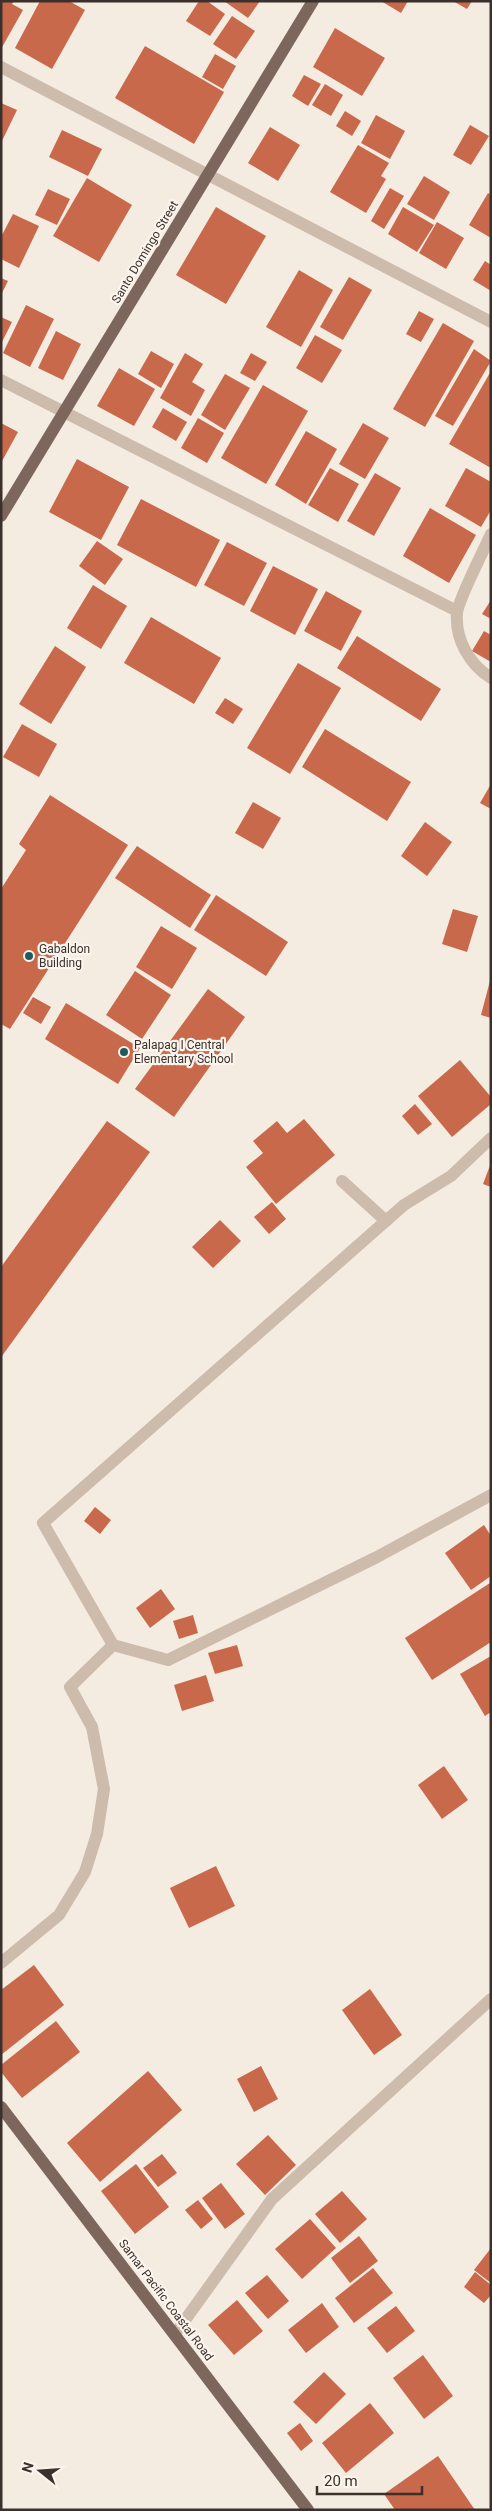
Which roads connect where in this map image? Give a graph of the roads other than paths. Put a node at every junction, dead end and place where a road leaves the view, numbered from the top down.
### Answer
1 (313, 1) edge
2 (1, 67) edge
3 (208, 174) junction
4 (491, 322) edge
5 (1, 380) edge
6 (65, 412) junction
7 (1, 516) edge
8 (491, 534) edge
9 (457, 611) junction
10 (491, 678) edge
11 (491, 1138) edge
12 (342, 1181) dead end
13 (386, 1221) junction
14 (491, 1495) edge
15 (113, 1645) junction
16 (1, 1963) edge
17 (491, 1999) edge
18 (1, 2107) edge
19 (175, 2334) junction
20 (308, 2510) edge

1 - 3 main road, Santo Domingo Street
2 - 3 street
3 - 4 street
3 - 6 main road, Santo Domingo Street
5 - 6 street
6 - 7 main road, Santo Domingo Street
6 - 9 street
8 - 9 street
9 - 10 street
11 - 13 street
12 - 13 street
13 - 15 street
14 - 15 street
15 - 16 street
17 - 19 street
18 - 19 main road, Samar Pacific Coastal Road
19 - 20 main road, Samar Pacific Coastal Road

